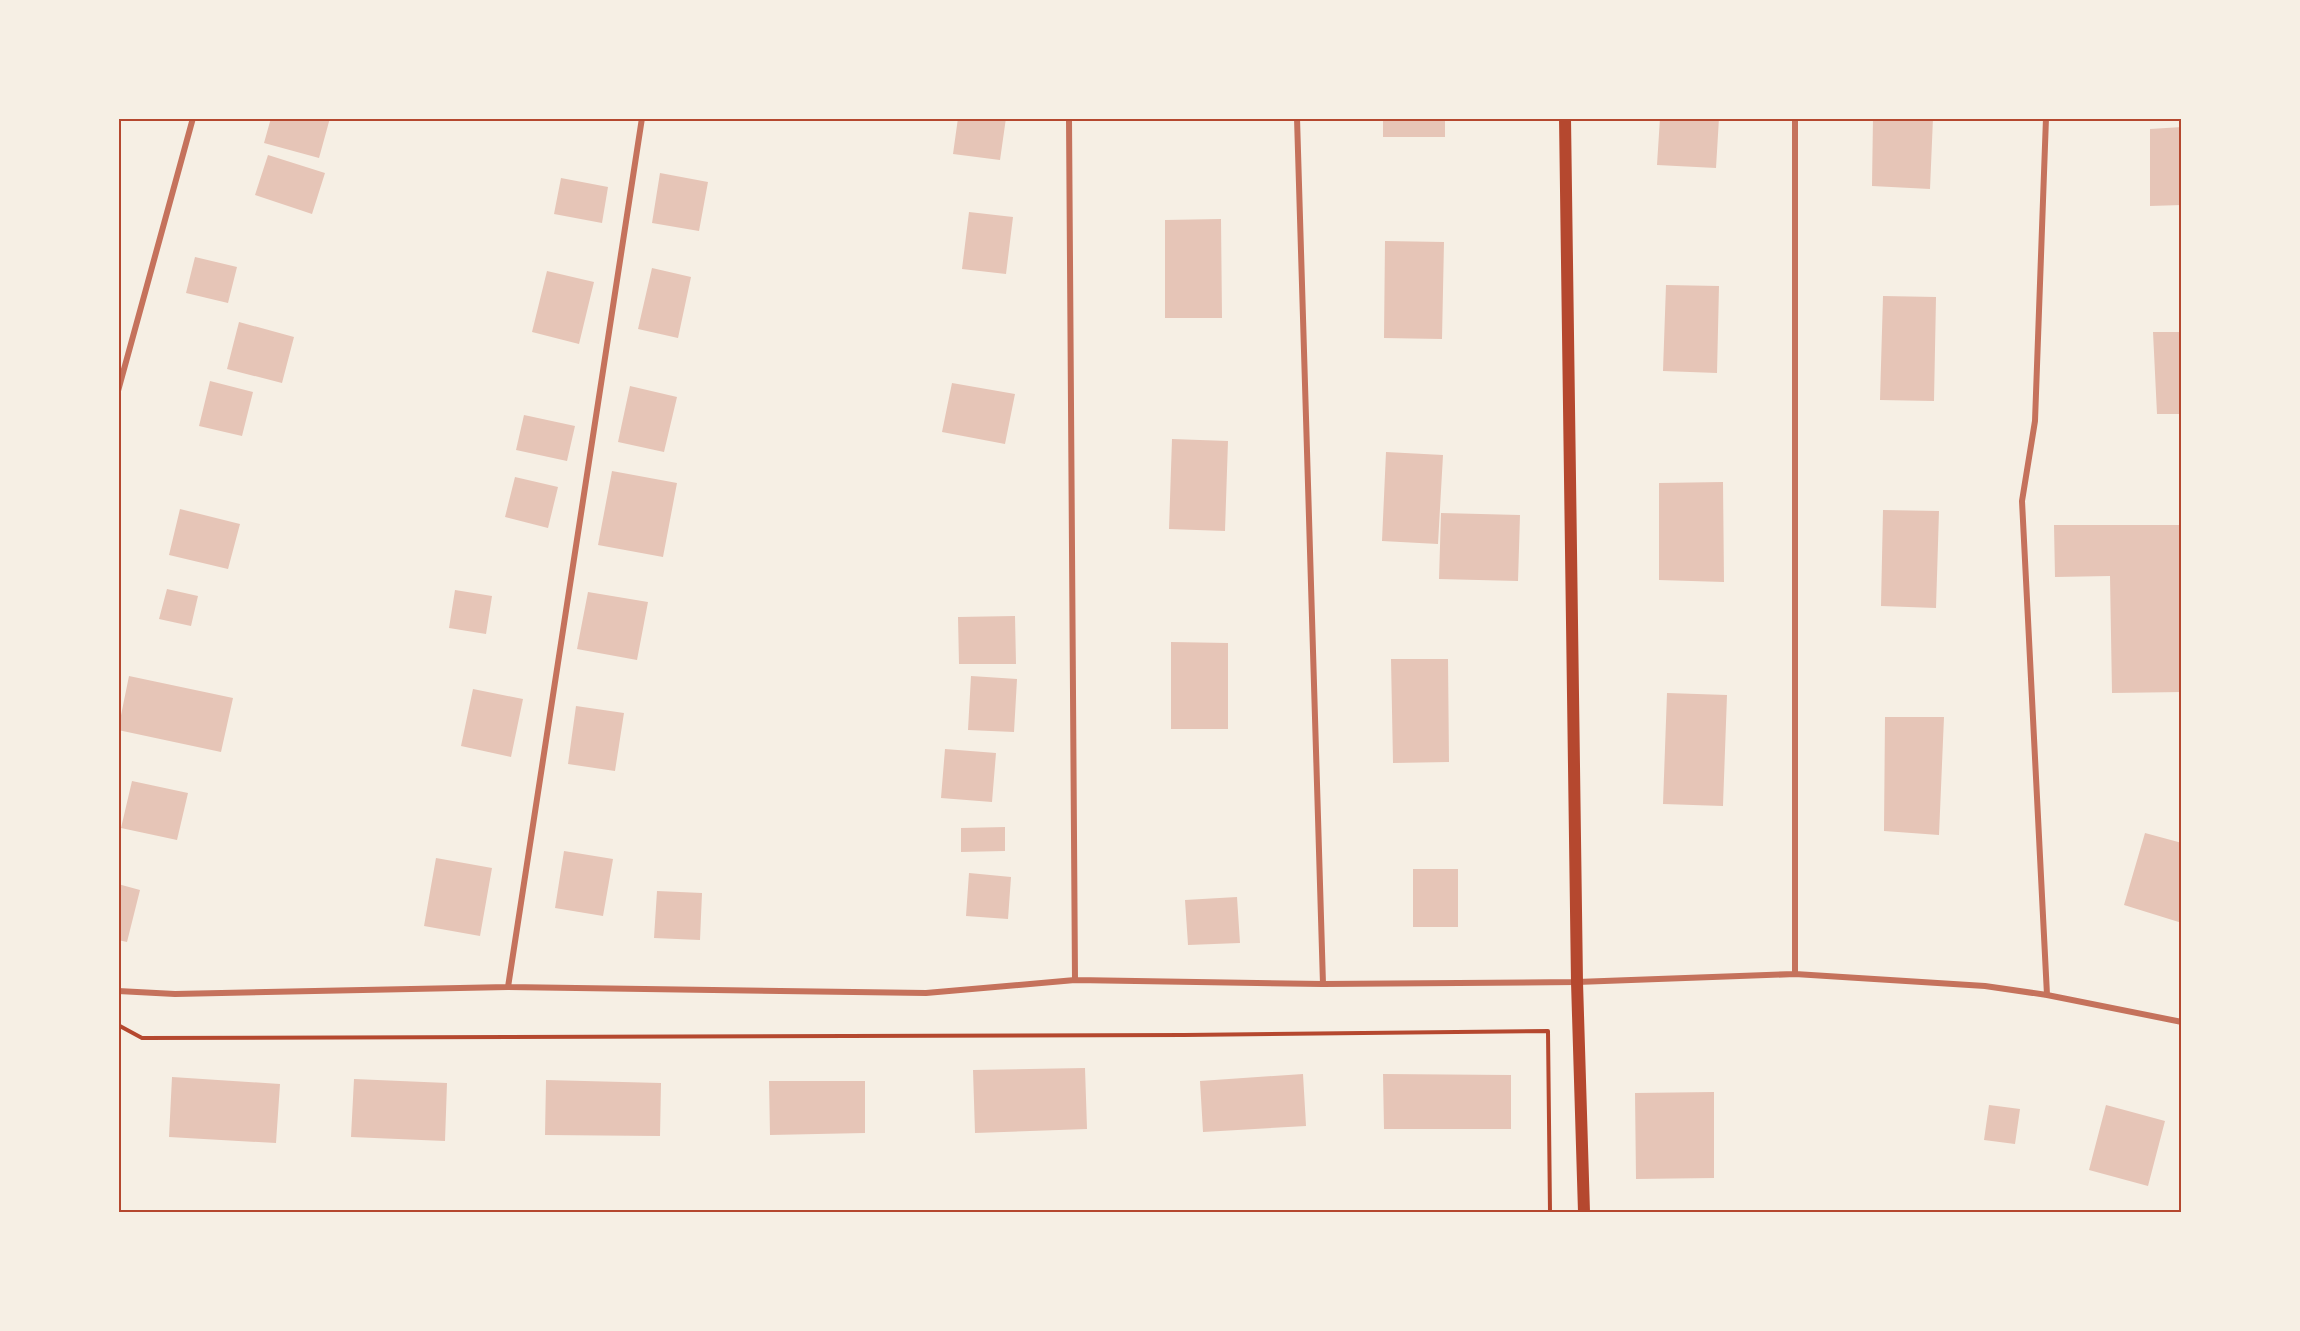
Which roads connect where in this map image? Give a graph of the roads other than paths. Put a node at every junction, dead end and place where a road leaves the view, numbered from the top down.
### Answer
1 (193, 118) edge
2 (642, 118) edge
3 (1070, 118) edge
4 (1297, 118) edge
5 (1565, 118) edge
6 (1796, 118) edge
7 (2046, 118) edge
8 (118, 391) edge
9 (1795, 974) junction
10 (1075, 980) junction
11 (1577, 982) junction
12 (1323, 984) junction
13 (508, 987) junction
14 (118, 991) edge
15 (2047, 995) junction
16 (2181, 1022) edge
17 (1584, 1212) edge

1 - 8 street
2 - 13 street
3 - 10 street
4 - 12 street
5 - 11 main road
6 - 9 street
7 - 15 street
9 - 11 street
9 - 15 street
10 - 12 street
10 - 13 street
11 - 12 street
11 - 17 main road
13 - 14 street
15 - 16 street

